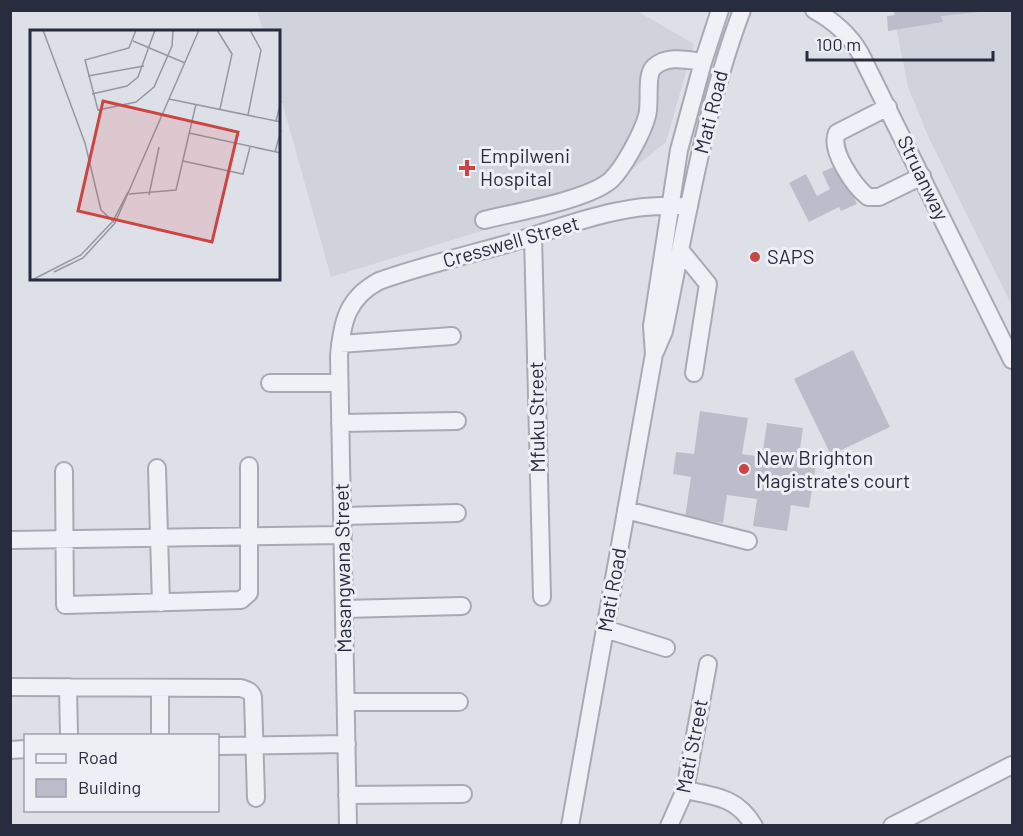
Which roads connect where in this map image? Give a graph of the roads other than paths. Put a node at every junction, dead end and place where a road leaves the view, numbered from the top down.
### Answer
1 (720, 10) edge
2 (742, 10) edge
3 (816, 11) edge
4 (703, 62) junction
5 (888, 107) junction
6 (922, 176) junction
7 (670, 205) junction
8 (689, 207) junction
9 (484, 219) dead end
10 (533, 236) junction
11 (673, 261) junction
12 (347, 312) joint
13 (452, 336) dead end
14 (340, 344) junction
15 (1012, 360) edge
16 (694, 373) dead end
17 (270, 382) dead end
18 (339, 383) junction
19 (457, 422) dead end
20 (340, 423) junction
21 (249, 466) dead end
22 (157, 468) dead end
23 (64, 471) dead end
24 (626, 510) junction
25 (457, 513) dead end
26 (343, 516) junction
27 (343, 536) junction
28 (250, 537) junction
29 (158, 538) junction
30 (10, 540) edge
31 (64, 540) junction
32 (748, 541) dead end
33 (542, 597) dead end
34 (161, 603) junction
35 (462, 606) dead end
36 (344, 609) junction
37 (605, 629) junction
38 (666, 648) dead end
39 (708, 664) dead end
40 (10, 687) edge
41 (68, 687) junction
42 (160, 688) junction
43 (346, 702) junction
44 (459, 702) dead end
45 (69, 734) edge
46 (160, 734) edge
47 (346, 744) junction
48 (254, 745) junction
49 (219, 746) edge
50 (1012, 765) edge
51 (685, 790) junction
52 (464, 794) dead end
53 (347, 795) junction
54 (256, 798) dead end
55 (348, 825) edge
56 (570, 825) edge
57 (669, 825) edge
58 (754, 825) edge
59 (892, 825) edge

1 - 4 street, Mati Road
2 - 8 street, Mati Road
3 - 5 street, Struanway
4 - 7 street, Mati Road
4 - 9 street
5 - 6 street, Struanway
5 - 6 street
6 - 15 street, Struanway
7 - 8 street, Cresswell Street
7 - 10 street, Cresswell Street
7 - 11 street, Mati Road
8 - 11 street, Mati Road
10 - 12 street, Cresswell Street
10 - 33 street, Mfuku Street
11 - 16 street
11 - 24 street, Mati Road
12 - 14 street, Masangwana Street
13 - 14 street
14 - 18 street, Masangwana Street
17 - 18 street
18 - 20 street, Masangwana Street
19 - 20 street
20 - 26 street, Masangwana Street
21 - 28 street
22 - 29 street
23 - 31 street
24 - 32 street
24 - 37 street, Mati Road
25 - 26 street
26 - 27 street, Masangwana Street
27 - 28 street
27 - 36 street, Masangwana Street
28 - 29 street
28 - 34 street
29 - 31 street
29 - 34 street
30 - 31 street
31 - 34 street
35 - 36 street
36 - 43 street, Masangwana Street
37 - 38 street
37 - 56 street, Mati Road
39 - 51 street, Mati Street
40 - 41 street
41 - 42 street
41 - 45 street
42 - 46 street
42 - 48 street
43 - 44 street
43 - 47 street, Masangwana Street
47 - 48 street
47 - 53 street, Masangwana Street
48 - 49 street
48 - 54 street
50 - 59 street
51 - 57 street, Mati Street
51 - 58 street
52 - 53 street
53 - 55 street, Masangwana Street

